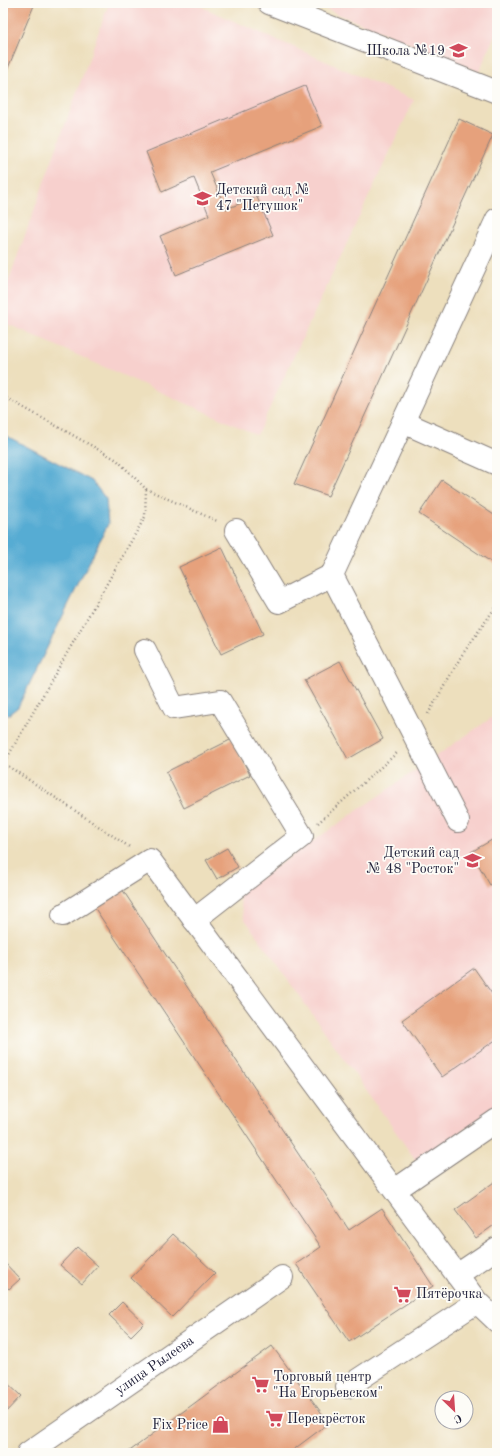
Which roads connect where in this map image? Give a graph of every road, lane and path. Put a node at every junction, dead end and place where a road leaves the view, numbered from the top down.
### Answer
1 (269, 3) edge
2 (497, 92) edge
3 (497, 219) edge
4 (3, 396) edge
5 (403, 422) junction
6 (497, 464) edge
7 (146, 490) junction
8 (236, 530) joint
9 (332, 575) junction
10 (497, 605) edge
11 (145, 650) dead end
12 (415, 736) junction
13 (4, 765) edge
14 (458, 821) dead end
15 (302, 836) junction
16 (150, 860) junction
17 (63, 914) dead end
18 (194, 920) junction
19 (497, 1120) edge
20 (395, 1190) junction
21 (497, 1248) edge
22 (457, 1274) junction
23 (282, 1277) dead end
24 (477, 1302) junction
25 (497, 1321) edge
26 (347, 1387) dead end
27 (28, 1453) edge

1 - 2 street
3 - 5 street
4 - 7 path
5 - 6 street
5 - 9 street
7 - 8 path
7 - 13 path
8 - 9 street
9 - 12 street
10 - 12 path
11 - 15 street
12 - 14 street
12 - 15 path
13 - 16 path
15 - 18 street
16 - 17 street
16 - 18 street
18 - 20 street
19 - 20 street
20 - 22 street
21 - 22 street
22 - 24 street
23 - 27 street, улица Рылеева
24 - 25 street
24 - 26 street

